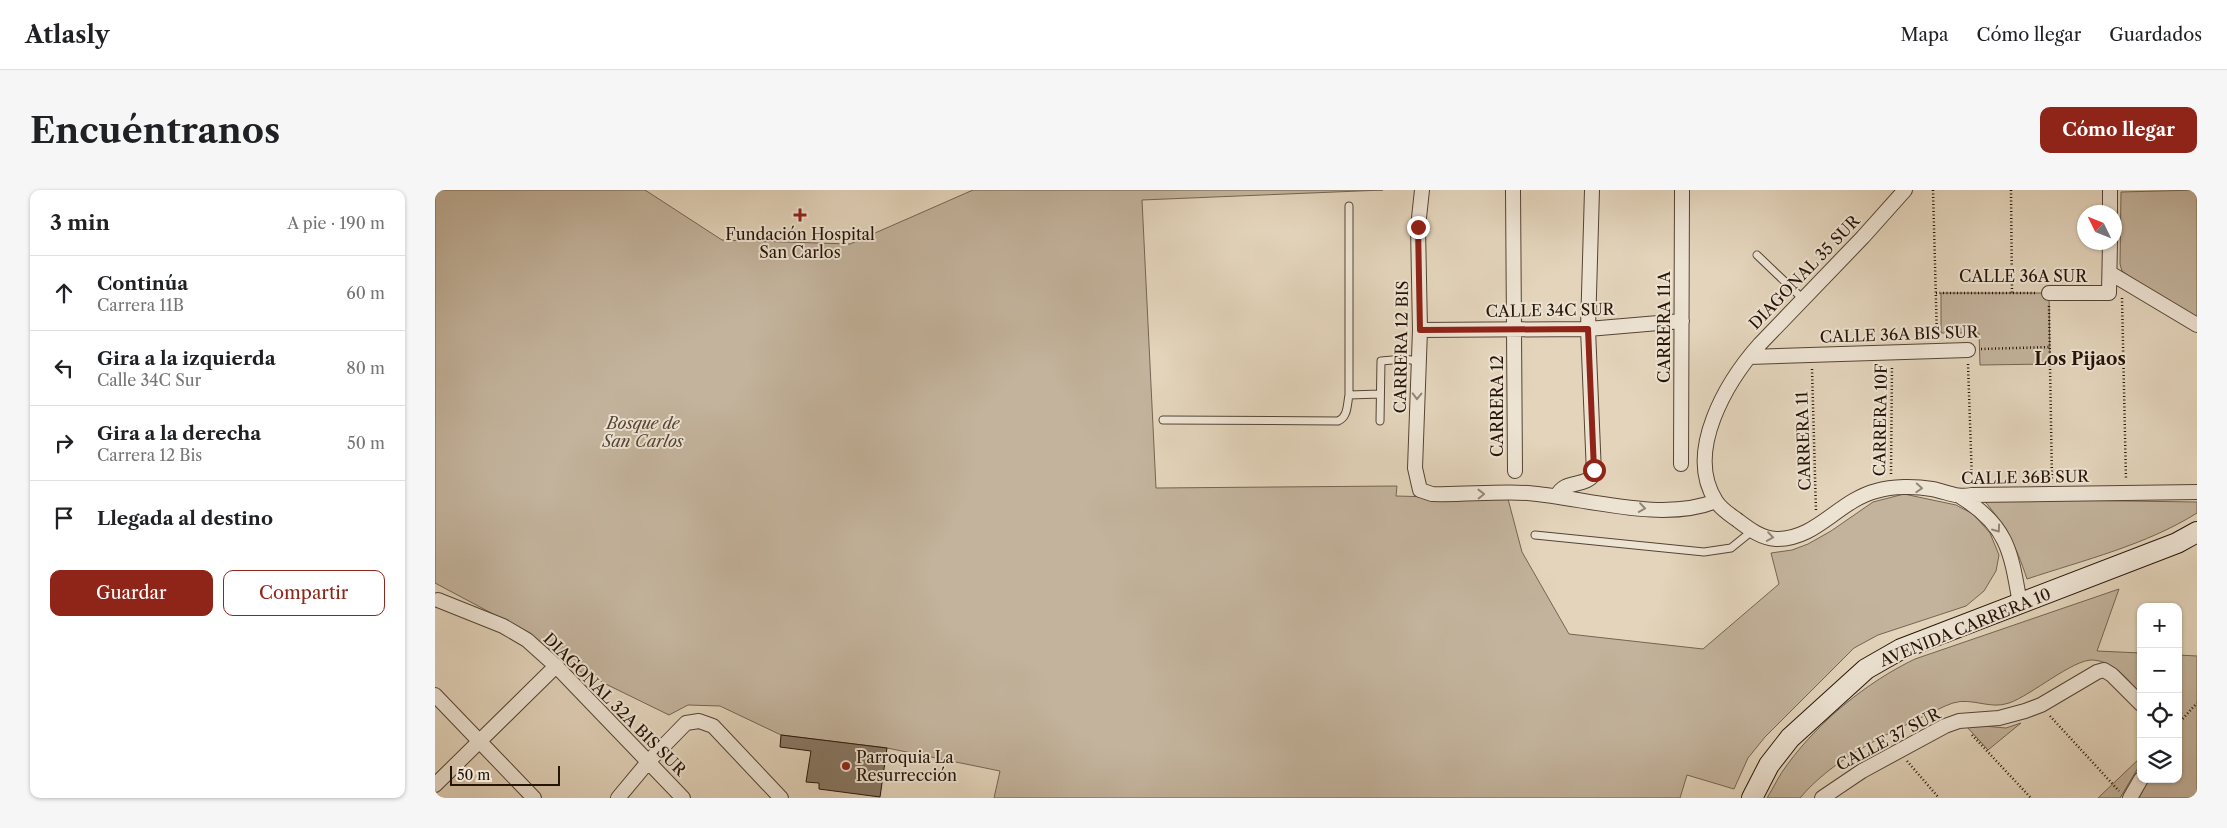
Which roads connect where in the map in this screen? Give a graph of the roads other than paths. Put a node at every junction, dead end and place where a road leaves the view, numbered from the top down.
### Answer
1 (1422, 190) edge
2 (1513, 190) edge
3 (1592, 190) edge
4 (1682, 190) edge
5 (1905, 190) edge
6 (2110, 190) edge
7 (2110, 205) edge
8 (1349, 206) dead end
9 (2110, 250) edge
10 (1757, 255) dead end
11 (2109, 273) junction
12 (2049, 293) road end
13 (1803, 298) junction
14 (1681, 321) junction
15 (2197, 325) edge
16 (1514, 328) junction
17 (1588, 329) junction
18 (1420, 330) junction
19 (1968, 350) road end
20 (1749, 356) junction
21 (1418, 361) junction
22 (1380, 394) junction
23 (1349, 395) junction
24 (1163, 420) dead end
25 (1380, 422) dead end
26 (1681, 464) dead end
27 (1515, 471) dead end
28 (2197, 492) edge
29 (1557, 496) junction
30 (1967, 496) junction
31 (1716, 501) junction
32 (1752, 531) junction
33 (2197, 532) edge
34 (1535, 535) dead end
35 (439, 600) dead end
36 (2020, 604) junction
37 (556, 666) junction
38 (435, 695) edge
39 (2137, 700) edge
40 (479, 742) junction
41 (648, 762) junction
42 (2137, 783) edge
43 (435, 785) edge
44 (2125, 794) edge
45 (533, 798) edge
46 (618, 798) edge
47 (683, 798) edge
48 (781, 798) edge
49 (1752, 798) edge
50 (1823, 798) edge

1 - 18 street, CARRERA 12 BIS
2 - 16 street, CARRERA 12
3 - 17 street
4 - 14 street, CARRERA 11A
5 - 13 street, DIAGONAL 35 SUR
6 - 7 street
8 - 23 lane
9 - 11 street
10 - 13 lane
11 - 12 street, CALLE 36A SUR
11 - 15 street
13 - 20 street, DIAGONAL 35 SUR
14 - 17 street, CALLE 34C SUR
14 - 26 street, CARRERA 11A
16 - 17 street, CALLE 34C SUR
16 - 18 street, CALLE 34C SUR
16 - 27 street, CARRERA 12
17 - 29 street
18 - 21 street, CARRERA 12 BIS
19 - 20 street, CALLE 36A BIS SUR
20 - 31 street, DIAGONAL 35 SUR
21 - 22 lane
21 -> 29 street, CARRERA 12 BIS
22 - 23 lane
22 - 25 lane
23 - 24 lane
28 - 30 street, CALLE 36B SUR
29 -> 31 street
32 -> 30 street, CALLE 36B SUR
30 -> 36 street
31 - 32 street, CALLE 36B SUR
32 - 34 lane
33 - 36 main road, AVENIDA CARRERA 10
35 - 37 street, DIAGONAL 32A BIS SUR
36 - 49 main road, AVENIDA CARRERA 10
37 - 40 street
37 - 41 street, DIAGONAL 32A BIS SUR
38 - 40 street
39 - 50 street, CALLE 37 SUR
40 - 43 street
40 - 45 street
41 - 46 street
41 - 47 street, DIAGONAL 32A BIS SUR
41 - 48 street
42 - 44 street

